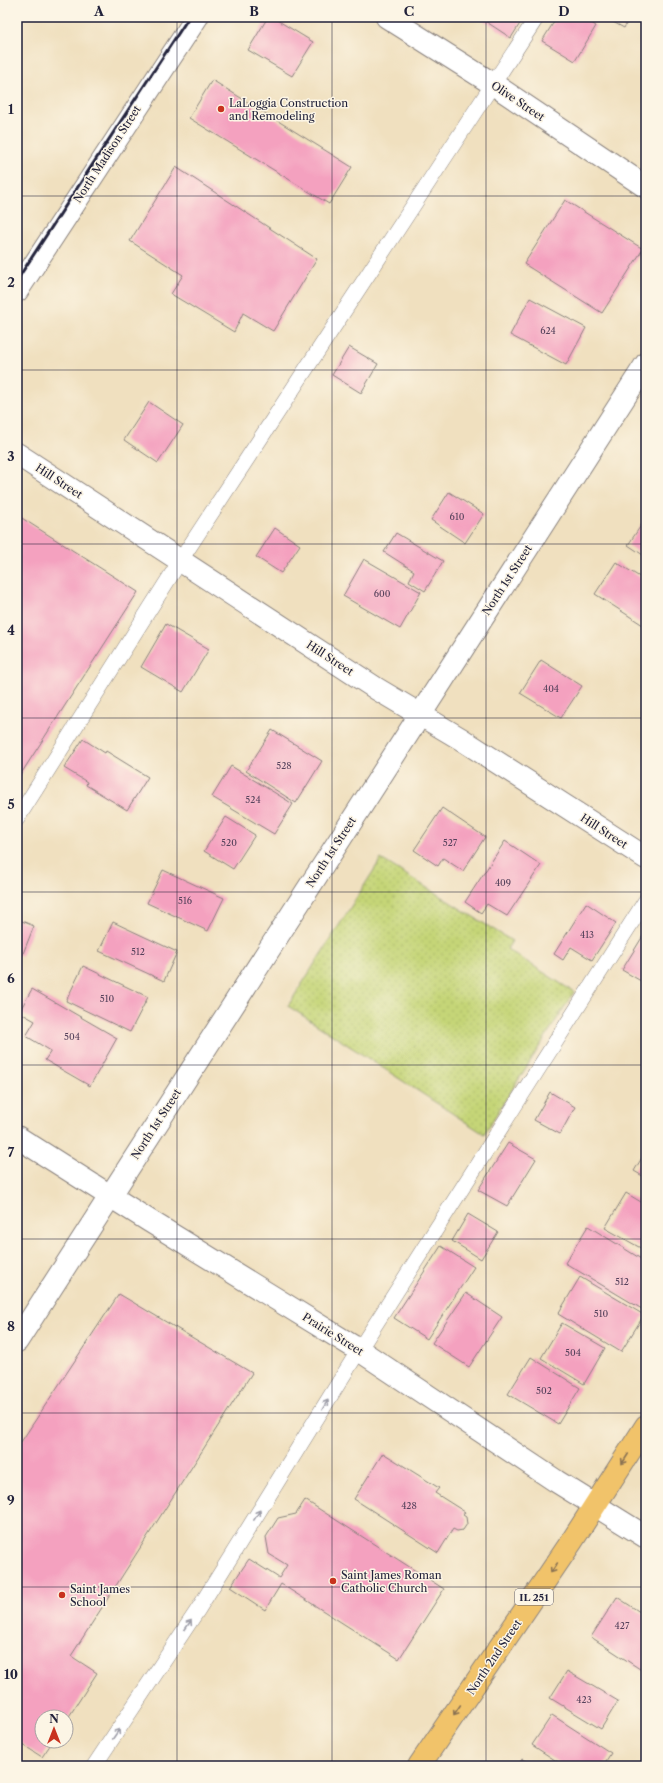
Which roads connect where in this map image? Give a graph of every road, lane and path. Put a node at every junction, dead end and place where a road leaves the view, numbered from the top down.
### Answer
1 (197, 17) edge
2 (387, 17) edge
3 (537, 17) edge
4 (493, 84) junction
5 (646, 187) edge
6 (17, 291) edge
7 (646, 364) edge
8 (17, 454) edge
9 (180, 561) junction
10 (420, 716) junction
11 (17, 819) edge
12 (646, 858) edge
13 (646, 900) edge
14 (17, 1137) edge
15 (109, 1196) junction
16 (17, 1341) edge
17 (359, 1350) junction
18 (646, 1426) edge
19 (595, 1505) junction
20 (646, 1537) edge
21 (94, 1766) edge
22 (419, 1766) edge

1 - 6 street, North Madison Street
2 - 4 street, Olive Street
3 - 4 lane
4 - 5 street, Olive Street
4 - 9 lane
7 - 10 street, North 1st Street
8 - 9 street, Hill Street
9 - 10 street, Hill Street
9 - 11 lane
10 - 12 street, Hill Street
10 - 15 street, North 1st Street
13 - 17 lane
14 - 15 street, Prairie Street
15 - 16 street, North 1st Street
15 - 17 street, Prairie Street
17 - 19 street, Prairie Street
21 -> 17 lane
18 -> 19 main road, North 2nd Street / IL 251
19 - 20 street, Prairie Street
19 -> 22 main road, North 2nd Street / IL 251

